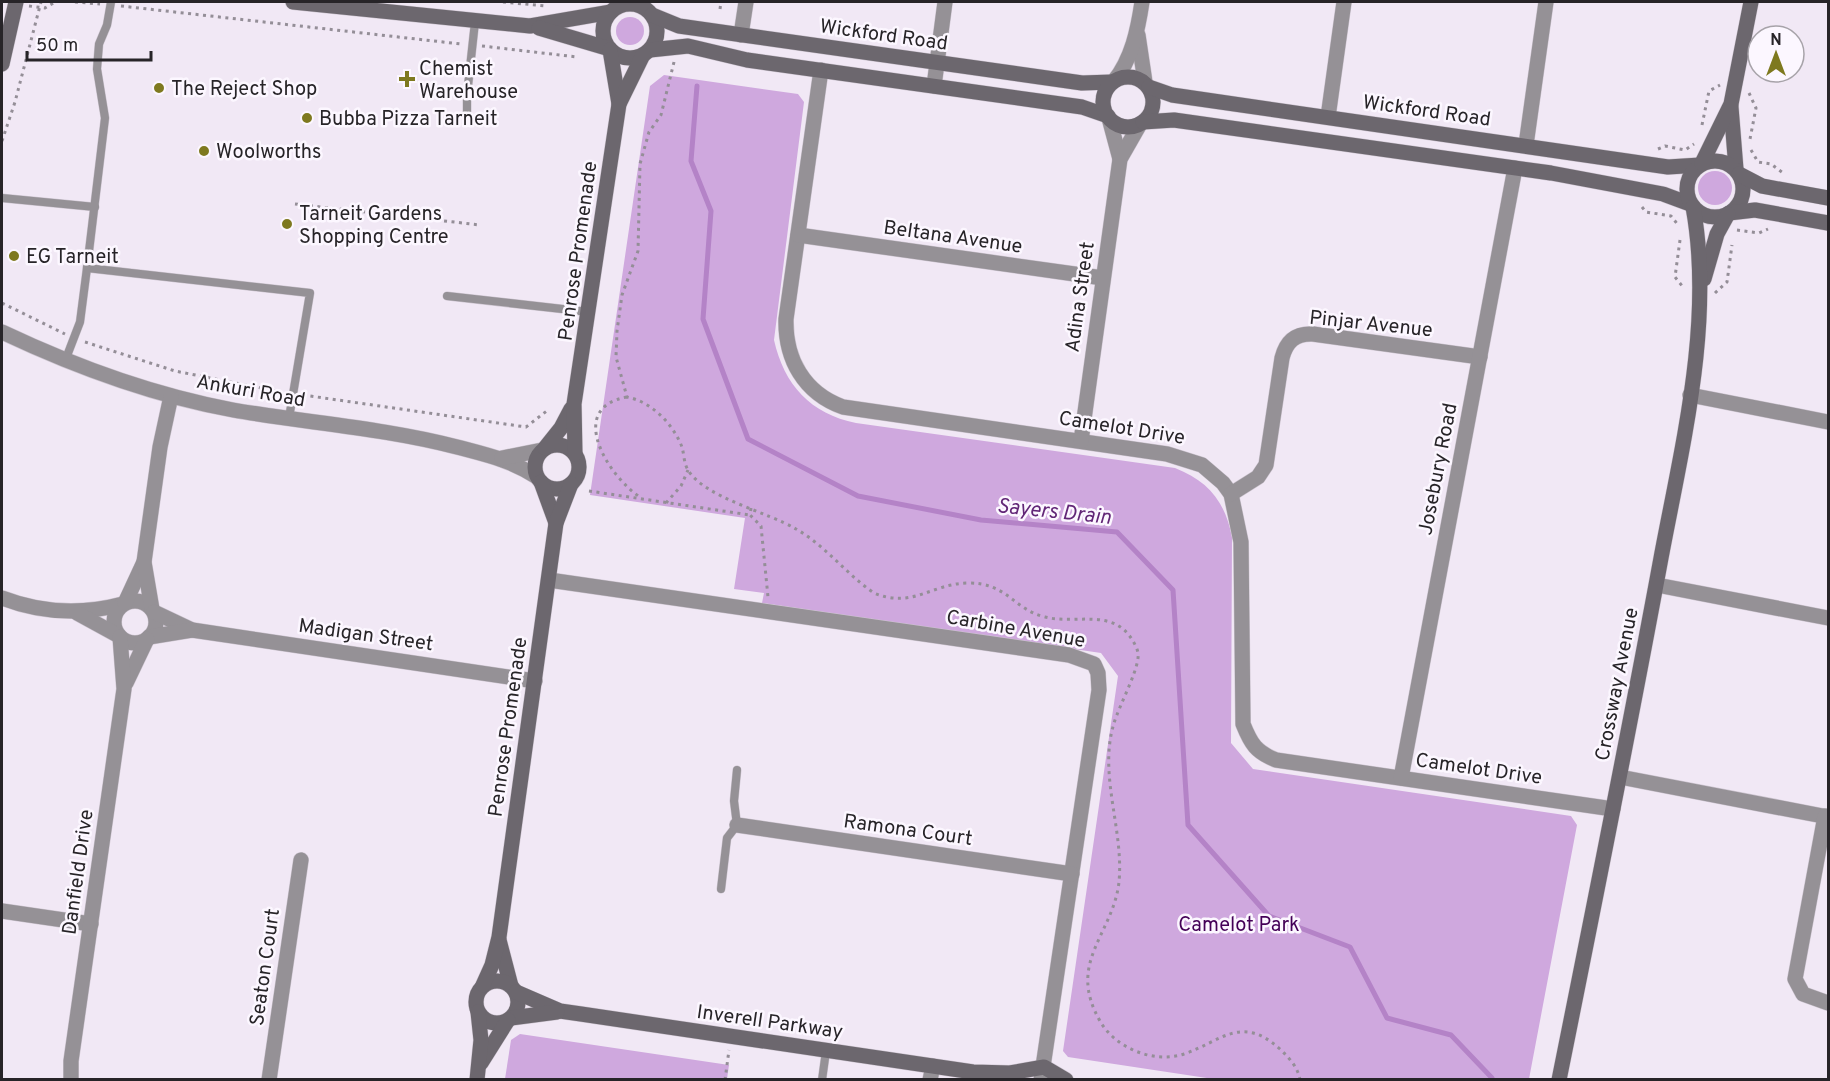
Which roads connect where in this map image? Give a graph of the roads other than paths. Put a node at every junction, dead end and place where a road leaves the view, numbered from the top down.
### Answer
1 (16, 2) edge
2 (292, 2) edge
3 (746, 2) edge
4 (945, 2) edge
5 (1142, 2) edge
6 (1344, 2) edge
7 (1546, 2) edge
8 (1751, 2) edge
9 (110, 3) edge
10 (616, 7) edge
11 (650, 10) edge
12 (475, 22) junction
13 (530, 26) junction
14 (1138, 29) junction
15 (741, 35) junction
16 (610, 49) junction
17 (646, 53) junction
18 (3, 55) edge
19 (936, 63) junction
20 (821, 70) junction
21 (1113, 82) junction
22 (1147, 85) junction
23 (934, 86) junction
24 (619, 104) junction
25 (1731, 104) junction
26 (467, 116) dead end
27 (1108, 117) junction
28 (1328, 117) junction
29 (1142, 123) junction
30 (1325, 141) junction
31 (1526, 146) junction
32 (1120, 159) junction
33 (1701, 164) junction
34 (1515, 168) junction
35 (1737, 171) junction
36 (2, 192) edge
37 (6, 198) edge
38 (1828, 198) edge
39 (1692, 205) junction
40 (95, 207) junction
41 (1729, 213) junction
42 (1828, 223) edge
43 (798, 235) junction
44 (87, 268) junction
45 (1103, 278) junction
46 (1700, 294) junction
47 (447, 296) dead end
48 (589, 312) junction
49 (2, 332) edge
50 (1480, 357) junction
51 (65, 361) junction
52 (1690, 395) junction
53 (171, 396) junction
54 (574, 404) junction
55 (289, 418) junction
56 (1828, 422) edge
57 (1081, 441) junction
58 (544, 449) junction
59 (575, 454) junction
60 (502, 458) junction
61 (539, 479) junction
62 (571, 484) junction
63 (1231, 494) junction
64 (556, 524) junction
65 (144, 561) junction
66 (549, 580) junction
67 (1657, 585) junction
68 (2, 598) edge
69 (124, 604) junction
70 (153, 610) junction
71 (77, 613) junction
72 (1828, 618) edge
73 (192, 630) junction
74 (120, 637) junction
75 (148, 638) junction
76 (535, 681) junction
77 (124, 688) junction
78 (737, 770) dead end
79 (1620, 777) junction
80 (1401, 778) junction
81 (1613, 809) junction
82 (1827, 816) edge
83 (737, 825) junction
84 (301, 860) dead end
85 (1072, 874) junction
86 (721, 890) dead end
87 (2, 911) edge
88 (91, 924) junction
89 (498, 937) junction
90 (483, 985) junction
91 (513, 989) junction
92 (1828, 1003) edge
93 (560, 1011) junction
94 (478, 1012) junction
95 (509, 1019) junction
96 (826, 1051) junction
97 (71, 1061) junction
98 (478, 1072) edge
99 (932, 1073) edge
100 (1042, 1073) edge
101 (979, 1076) edge
102 (64, 1080) edge
103 (71, 1080) edge
104 (269, 1080) edge
105 (822, 1080) edge
106 (1066, 1080) edge
107 (1559, 1080) edge

1 - 18 street
2 - 12 street
3 - 15 street
4 - 19 street
5 - 14 street
6 - 28 street
7 - 31 street
8 - 25 street
9 - 40 lane
10 - 11 street
10 - 13 street
10 - 16 street
11 - 15 street, Wickford Road
11 - 17 street
12 - 13 street
12 - 26 lane
13 - 16 street
14 - 21 street
14 - 22 street
15 - 19 street, Wickford Road
16 - 17 street
16 - 24 street, Penrose Promenade
17 - 20 street
17 - 24 street, Penrose Promenade
19 - 21 street, Wickford Road
19 - 23 street
20 - 23 street
20 - 43 street, Camelot Drive
21 - 22 street
21 - 27 street
22 - 28 street, Wickford Road
22 - 29 street
23 - 27 street
24 - 48 street, Penrose Promenade
25 - 33 street
25 - 35 street
27 - 29 street
27 - 32 street, Adina Street
28 - 30 street
28 - 31 street, Wickford Road
29 - 30 street
29 - 32 street, Adina Street
30 - 34 street
31 - 33 street, Wickford Road
32 - 45 street, Adina Street
33 - 35 street
33 - 39 street
34 - 39 street
34 - 50 street, Josebury Road
35 - 38 street
35 - 41 street
36 - 37 lane
37 - 40 lane
39 - 41 street
39 - 46 street, Crossway Avenue
40 - 44 lane
41 - 42 street
41 - 46 street, Crossway Avenue
43 - 45 street, Beltana Avenue
43 - 57 street, Camelot Drive
44 - 51 lane
44 - 55 lane
45 - 57 street, Adina Street
46 - 52 street, Crossway Avenue
47 - 48 lane
48 - 54 street, Penrose Promenade
49 - 51 street, Ankuri Road
50 - 63 street, Pinjar Avenue
50 - 80 street, Josebury Road
51 - 53 street, Ankuri Road
52 - 56 street
52 - 67 street, Crossway Avenue
53 - 55 street, Ankuri Road
53 - 65 street
54 - 58 street, Penrose Promenade
54 - 59 street, Penrose Promenade
55 - 60 street, Ankuri Road
57 - 63 street, Camelot Drive
58 - 59 street
58 - 60 street, Ankuri Road
58 - 61 street
59 - 62 street
60 - 61 street, Ankuri Road
61 - 62 street
61 - 64 street, Penrose Promenade
62 - 64 street, Penrose Promenade
63 - 80 street, Camelot Drive
64 - 66 street, Penrose Promenade
65 - 69 street
65 - 70 street
66 - 76 street, Penrose Promenade
66 - 85 street, Carbine Avenue
67 - 72 street
67 - 79 street, Crossway Avenue
68 - 71 street
69 - 70 street
69 - 71 street
69 - 74 street
70 - 73 street, Madigan Street
70 - 75 street
71 - 74 street
73 - 75 street, Madigan Street
73 - 76 street, Madigan Street
74 - 75 street
74 - 77 street, Danfield Drive
75 - 77 street, Danfield Drive
76 - 89 street, Penrose Promenade
77 - 88 street, Danfield Drive
78 - 83 lane
79 - 81 street, Crossway Avenue
79 - 82 street
80 - 81 street, Camelot Drive
81 - 107 street, Crossway Avenue
82 - 92 street
83 - 85 street, Ramona Court
83 - 86 lane
84 - 104 street, Seaton Court
85 - 100 street, Carbine Avenue
87 - 88 street
88 - 97 street, Danfield Drive
89 - 90 street, Penrose Promenade
89 - 91 street, Penrose Promenade
90 - 91 street
90 - 94 street
91 - 93 street, Inverell Parkway
91 - 95 street
93 - 95 street, Inverell Parkway
93 - 96 street, Inverell Parkway
94 - 95 street
94 - 98 street
95 - 98 street
96 - 99 street, Inverell Parkway
96 - 105 lane
97 - 102 street, Danfield Drive
97 - 103 street, Danfield Drive
99 - 101 street, Inverell Parkway
100 - 101 street, Inverell Parkway
100 - 106 street

